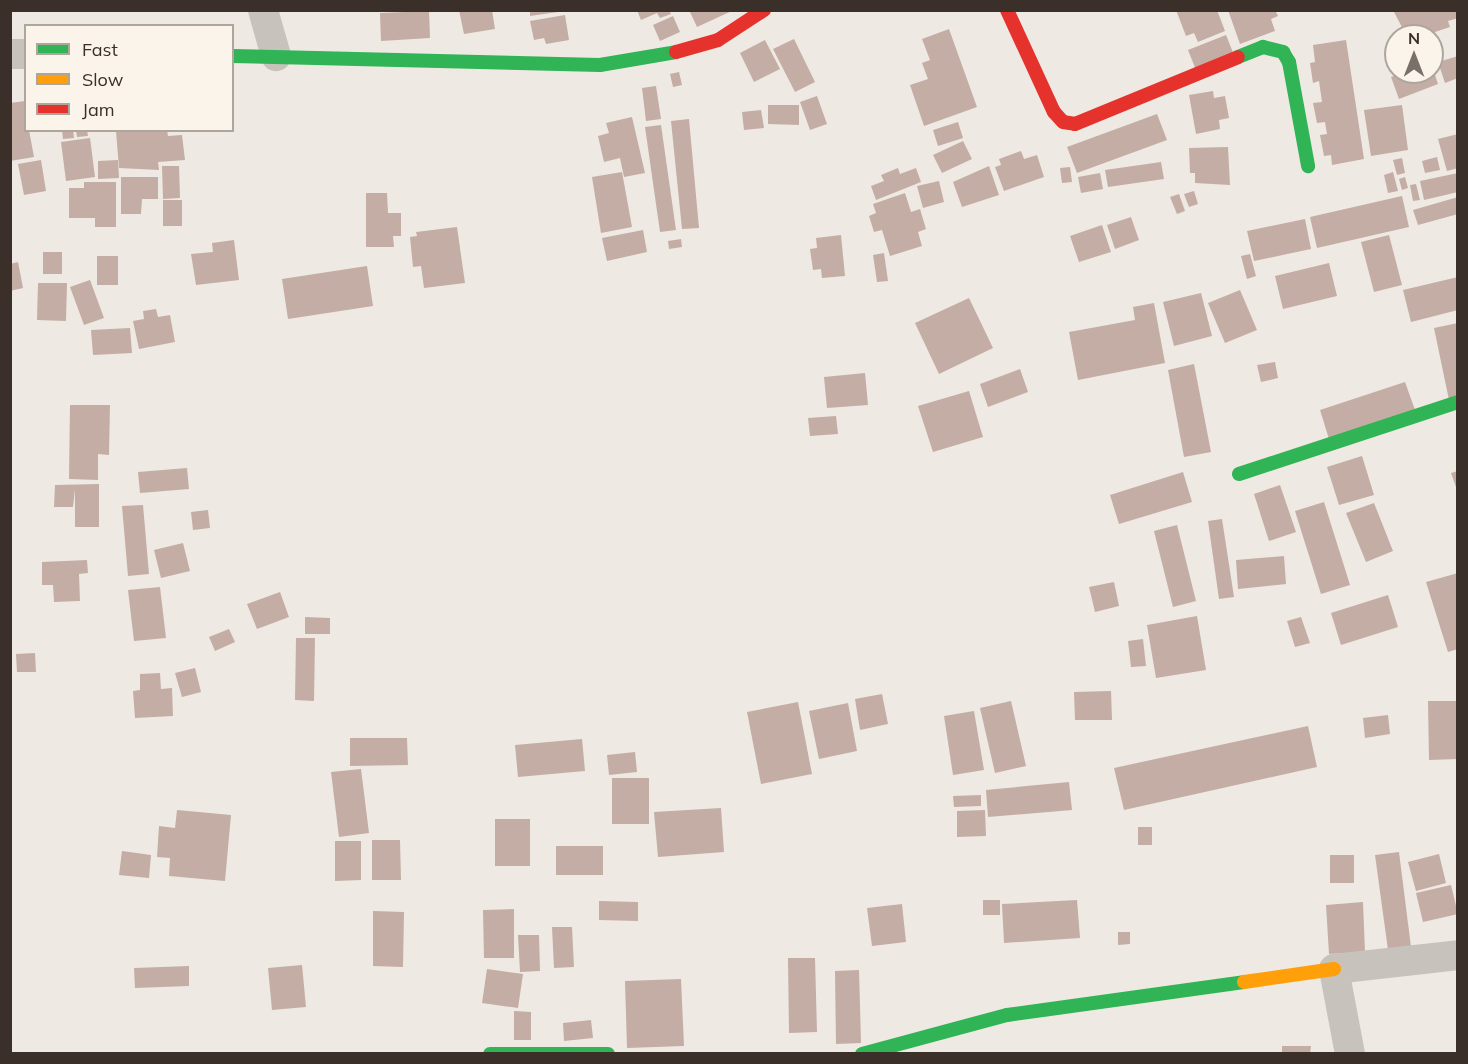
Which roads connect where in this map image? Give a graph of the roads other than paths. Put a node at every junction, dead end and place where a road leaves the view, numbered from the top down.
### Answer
1 (263, 10) edge
2 (764, 10) edge
3 (1006, 10) edge
4 (234, 56) edge
5 (276, 56) junction
6 (1308, 166) dead end
7 (1458, 402) edge
8 (1239, 474) dead end
9 (1458, 955) edge
10 (1334, 969) junction
11 (490, 1053) edge
12 (608, 1053) edge
13 (862, 1053) edge
14 (1350, 1053) edge

1 - 5 street
2 - 5 street
3 - 6 street
4 - 5 street
7 - 8 street
9 - 10 street
10 - 13 street
10 - 14 street
11 - 12 street

